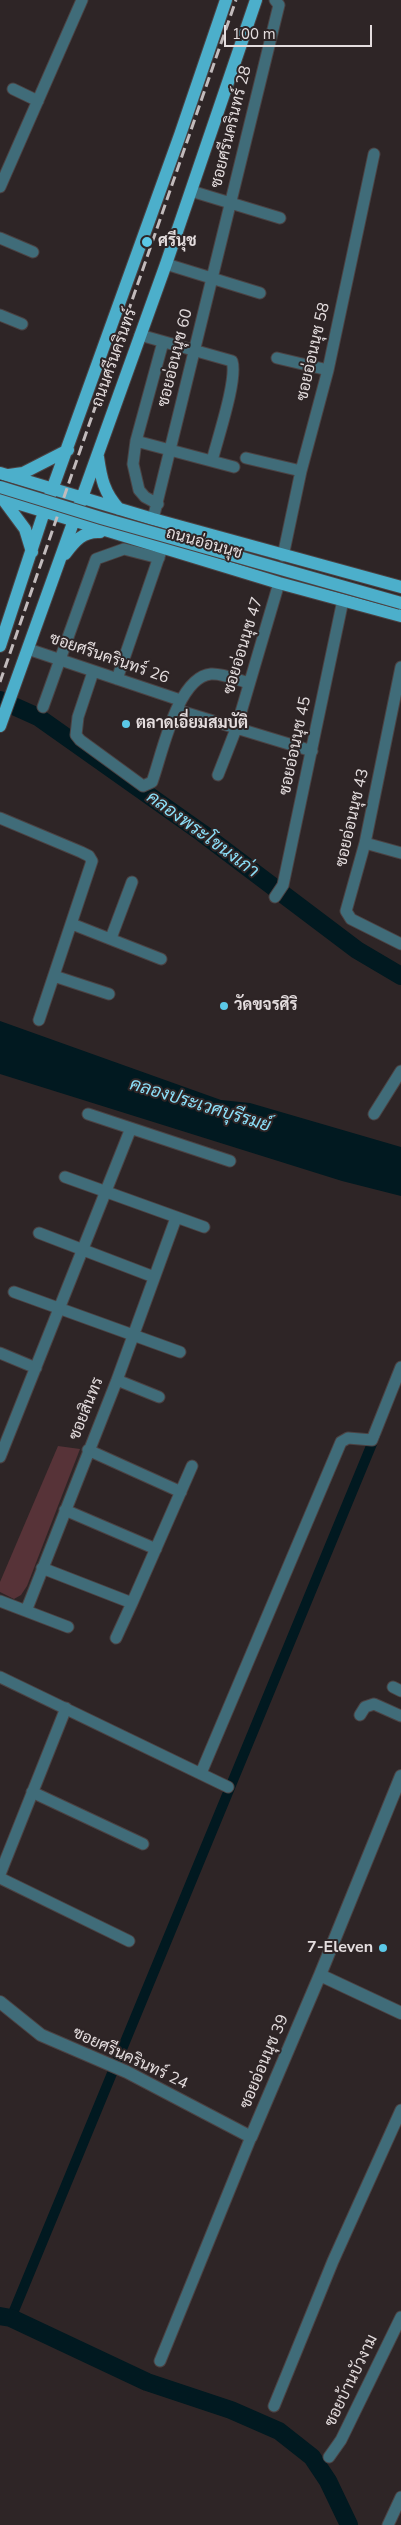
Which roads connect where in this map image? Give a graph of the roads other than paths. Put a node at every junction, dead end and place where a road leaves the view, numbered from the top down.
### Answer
1 (82, 0) edge
2 (226, 0) edge
3 (256, 0) edge
4 (275, 0) edge
5 (13, 89) dead end
6 (38, 101) junction
7 (374, 154) dead end
8 (5, 161) edge
9 (0, 187) edge
10 (191, 191) junction
11 (230, 204) junction
12 (280, 218) dead end
13 (0, 238) edge
14 (33, 252) dead end
15 (166, 264) junction
16 (212, 280) junction
17 (260, 293) dead end
18 (0, 316) edge
19 (22, 324) dead end
20 (140, 335) junction
21 (164, 342) junction
22 (194, 350) junction
23 (277, 358) dead end
24 (328, 370) junction
25 (136, 441) junction
26 (68, 450) junction
27 (170, 451) junction
28 (98, 455) junction
29 (246, 458) dead end
30 (212, 461) junction
31 (234, 466) dead end
32 (301, 471) junction
33 (3, 474) edge
34 (52, 490) junction
35 (1, 494) edge
36 (81, 498) junction
37 (158, 504) junction
38 (119, 509) junction
39 (44, 512) junction
40 (153, 519) junction
41 (73, 521) junction
42 (110, 532) junction
43 (148, 544) junction
44 (33, 552) junction
45 (160, 553) junction
46 (283, 556) junction
47 (58, 563) junction
48 (279, 583) junction
49 (401, 587) edge
50 (343, 600) junction
51 (401, 603) edge
52 (401, 616) edge
53 (0, 646) edge
54 (28, 649) junction
55 (60, 660) junction
56 (401, 667) edge
57 (93, 672) junction
58 (117, 679) junction
59 (249, 683) junction
60 (179, 705) junction
61 (43, 707) dead end
62 (0, 726) edge
63 (236, 729) junction
64 (312, 751) junction
65 (218, 775) dead end
66 (0, 818) edge
67 (365, 843) junction
68 (401, 854) edge
69 (132, 882) dead end
70 (279, 892) dead end
71 (72, 924) junction
72 (111, 938) junction
73 (401, 944) edge
74 (162, 959) dead end
75 (54, 976) junction
76 (109, 994) dead end
77 (39, 1020) dead end
78 (401, 1071) edge
79 (88, 1114) dead end
80 (374, 1114) dead end
81 (131, 1128) junction
82 (230, 1161) dead end
83 (65, 1177) dead end
84 (106, 1192) junction
85 (176, 1218) junction
86 (204, 1227) dead end
87 (39, 1233) dead end
88 (84, 1249) junction
89 (154, 1277) junction
90 (14, 1292) dead end
91 (60, 1308) junction
92 (132, 1334) junction
93 (180, 1352) dead end
94 (0, 1353) edge
95 (401, 1367) edge
96 (36, 1368) junction
97 (117, 1380) junction
98 (159, 1397) dead end
99 (0, 1424) edge
100 (12, 1428) junction
101 (88, 1450) junction
102 (0, 1457) edge
103 (192, 1466) dead end
104 (181, 1492) junction
105 (65, 1510) junction
106 (156, 1549) junction
107 (42, 1568) junction
108 (0, 1601) edge
109 (132, 1604) junction
110 (26, 1611) junction
111 (68, 1628) dead end
112 (116, 1638) dead end
113 (0, 1677) edge
114 (66, 1708) junction
115 (360, 1715) dead end
116 (401, 1716) edge
117 (201, 1773) junction
118 (401, 1776) edge
119 (228, 1787) dead end
120 (32, 1792) junction
121 (143, 1844) dead end
122 (0, 1874) edge
123 (0, 1878) edge
124 (129, 1941) dead end
125 (320, 1975) junction
126 (0, 2002) edge
127 (401, 2013) edge
128 (401, 2110) edge
129 (250, 2137) junction
130 (401, 2316) edge
131 (160, 2361) dead end
132 (274, 2406) dead end
133 (329, 2457) dead end
134 (401, 2497) edge
135 (388, 2525) edge

1 - 6 street
2 - 26 main road, ถนนศรีนครินทร์
3 - 10 main road, ถนนศรีนครินทร์
4 - 11 street, ซอยศรีนครินทร์ 28
5 - 6 street
6 - 8 street
7 - 24 street, ซอยอ่อนนุช 58
8 - 9 street
10 - 11 street
10 - 15 main road, ถนนศรีนครินทร์
11 - 12 street
11 - 16 street, ซอยอ่อนนุช 60
13 - 14 street
15 - 16 street
15 - 20 main road, ถนนศรีนครินทร์
16 - 17 street
16 - 22 street, ซอยอ่อนนุช 60
18 - 19 street
20 - 21 street
20 - 28 main road, ถนนศรีนครินทร์
21 - 22 street
21 - 25 street
22 - 27 street, ซอยอ่อนนุช 60
22 - 30 street
23 - 24 street
24 - 32 street, ซอยอ่อนนุช 58
25 - 27 street
25 - 37 street
26 - 33 main road
26 - 34 main road, ถนนศรีนครินทร์
27 - 30 street
27 - 37 street, ซอยอ่อนนุช 60
28 - 36 main road, ถนนศรีนครินทร์
28 - 38 main road
29 - 32 street
30 - 31 street
32 - 46 street, ซอยอ่อนนุช 58
33 - 34 main road, ถนนอ่อนนุช
34 - 36 main road, ถนนอ่อนนุช
34 - 39 main road, ถนนศรีนครินทร์
35 - 39 main road, ถนนอ่อนนุช
35 - 44 main road
35 - 51 main road, ถนนอ่อนนุช, bridge
36 - 38 main road, ถนนอ่อนนุช
36 - 41 main road, ถนนศรีนครินทร์
37 - 40 street, ซอยอ่อนนุช 60
38 - 40 main road, ถนนอ่อนนุช
39 - 41 main road, ถนนอ่อนนุช
39 - 44 main road, ถนนศรีนครินทร์
40 - 43 main road
40 - 46 main road, ถนนอ่อนนุช
41 - 42 main road, ถนนอ่อนนุช
41 - 47 main road, ถนนศรีนครินทร์
42 - 43 main road, ถนนอ่อนนุช
42 - 47 main road
43 - 45 main road, ถนนอ่อนนุช
44 - 53 main road, ถนนศรีนครินทร์
45 - 48 main road, ถนนอ่อนนุช
45 - 55 street
45 - 58 street
46 - 49 main road, ถนนอ่อนนุช
47 - 54 main road, ถนนศรีนครินทร์
48 - 50 main road, ถนนอ่อนนุช
48 - 59 street, ซอยอ่อนนุช 47
50 - 52 main road, ถนนอ่อนนุช
50 - 64 street, ซอยอ่อนนุช 45
54 - 55 street, ซอยศรีนครินทร์ 26
54 - 62 main road, ถนนศรีนครินทร์
55 - 57 street, ซอยศรีนครินทร์ 26
55 - 61 street
56 - 67 street, ซอยอ่อนนุช 43
57 - 58 street, ซอยศรีนครินทร์ 26
57 - 60 street
58 - 60 street, ซอยศรีนครินทร์ 26
59 - 60 street
59 - 63 street, ซอยอ่อนนุช 47
60 - 63 street, ซอยศรีนครินทร์ 26
63 - 64 street, ซอยศรีนครินทร์ 26
63 - 65 street, ซอยอ่อนนุช 47
64 - 70 street, ซอยอ่อนนุช 45
66 - 71 street
67 - 68 street
67 - 73 street, ซอยอ่อนนุช 43
69 - 72 street
71 - 72 street
71 - 75 street
72 - 74 street
75 - 76 street
75 - 77 street
78 - 80 street
79 - 81 street
81 - 82 street
81 - 84 street
83 - 84 street
84 - 85 street
84 - 88 street
85 - 86 street
85 - 89 street, ซอยสินทร
87 - 88 street
88 - 89 street
88 - 91 street
89 - 92 street, ซอยสินทร
90 - 91 street
91 - 92 street
91 - 96 street
92 - 93 street
92 - 97 street, ซอยสินทร
94 - 96 street
95 - 117 street
96 - 100 street
97 - 98 street
97 - 101 street, ซอยสินทร
99 - 100 street
100 - 102 street
101 - 104 street
101 - 105 street, ซอยสินทร
103 - 104 street
104 - 106 street
105 - 106 street
105 - 107 street, ซอยสินทร
106 - 109 street
107 - 109 street
107 - 110 street, ซอยสินทร
108 - 110 street
109 - 112 street
110 - 111 street
113 - 114 street
114 - 117 street
114 - 120 street
115 - 116 street
117 - 119 street
118 - 125 street, ซอยอ่อนนุช 39
120 - 121 street
120 - 122 street
123 - 124 street
125 - 127 street
125 - 129 street, ซอยอ่อนนุช 39
126 - 129 street, ซอยศรีนครินทร์ 24
128 - 132 street
129 - 131 street, ซอยอ่อนนุช 39
130 - 133 street, ซอยบ้านบัวงาม
134 - 135 street

